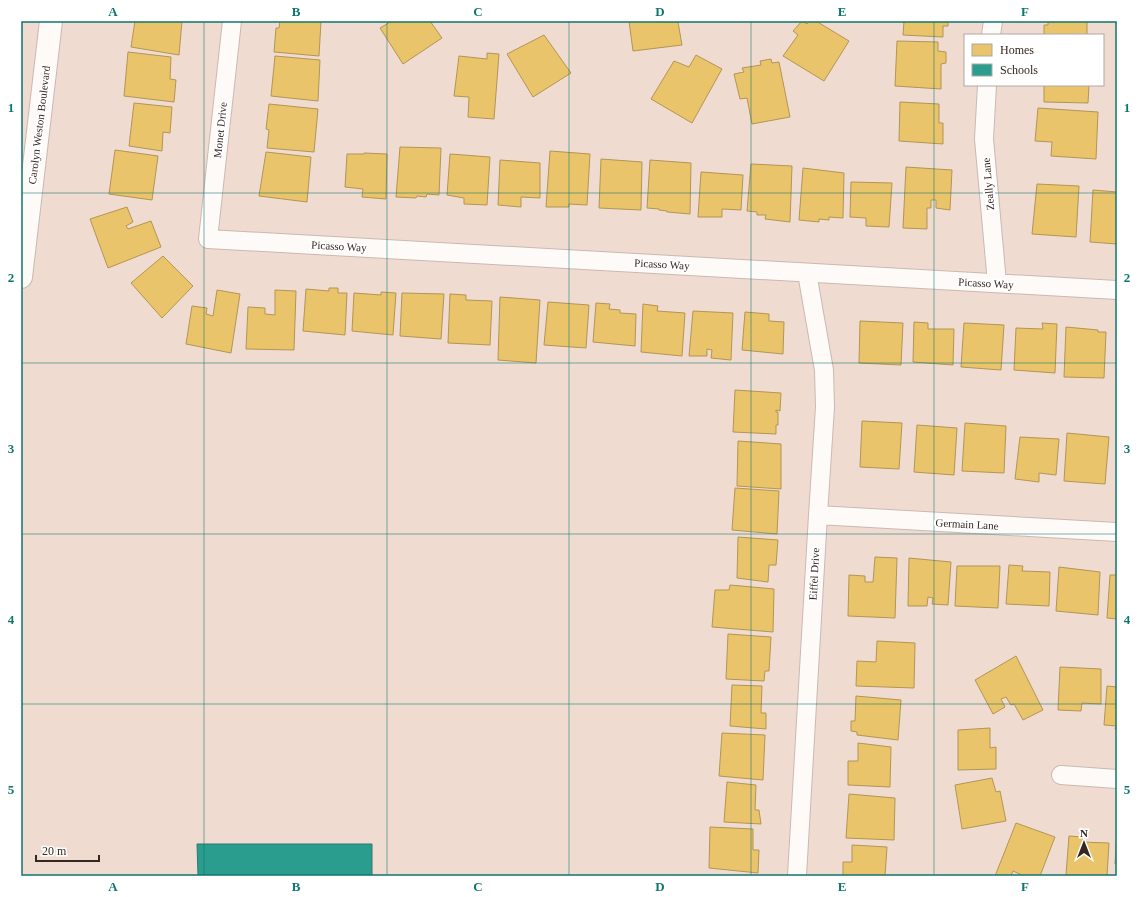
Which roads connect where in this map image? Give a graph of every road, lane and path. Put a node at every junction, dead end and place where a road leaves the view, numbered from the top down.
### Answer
1 (51, 21) edge
2 (232, 21) edge
3 (992, 21) edge
4 (991, 34) edge
5 (987, 86) edge
6 (208, 239) joint
7 (807, 273) junction
8 (21, 277) edge
9 (997, 283) junction
10 (1117, 290) edge
11 (818, 515) junction
12 (1117, 532) edge
13 (1060, 775) dead end
14 (1117, 779) edge
15 (797, 876) edge

1 - 8 street, Carolyn Weston Boulevard
2 - 6 street, Monet Drive
3 - 4 street
5 - 9 street, Zeally Lane
6 - 7 street, Picasso Way
7 - 9 street, Picasso Way
7 - 11 street, Eiffel Drive
9 - 10 street, Picasso Way
11 - 12 street, Germain Lane
11 - 15 street, Eiffel Drive
13 - 14 street

